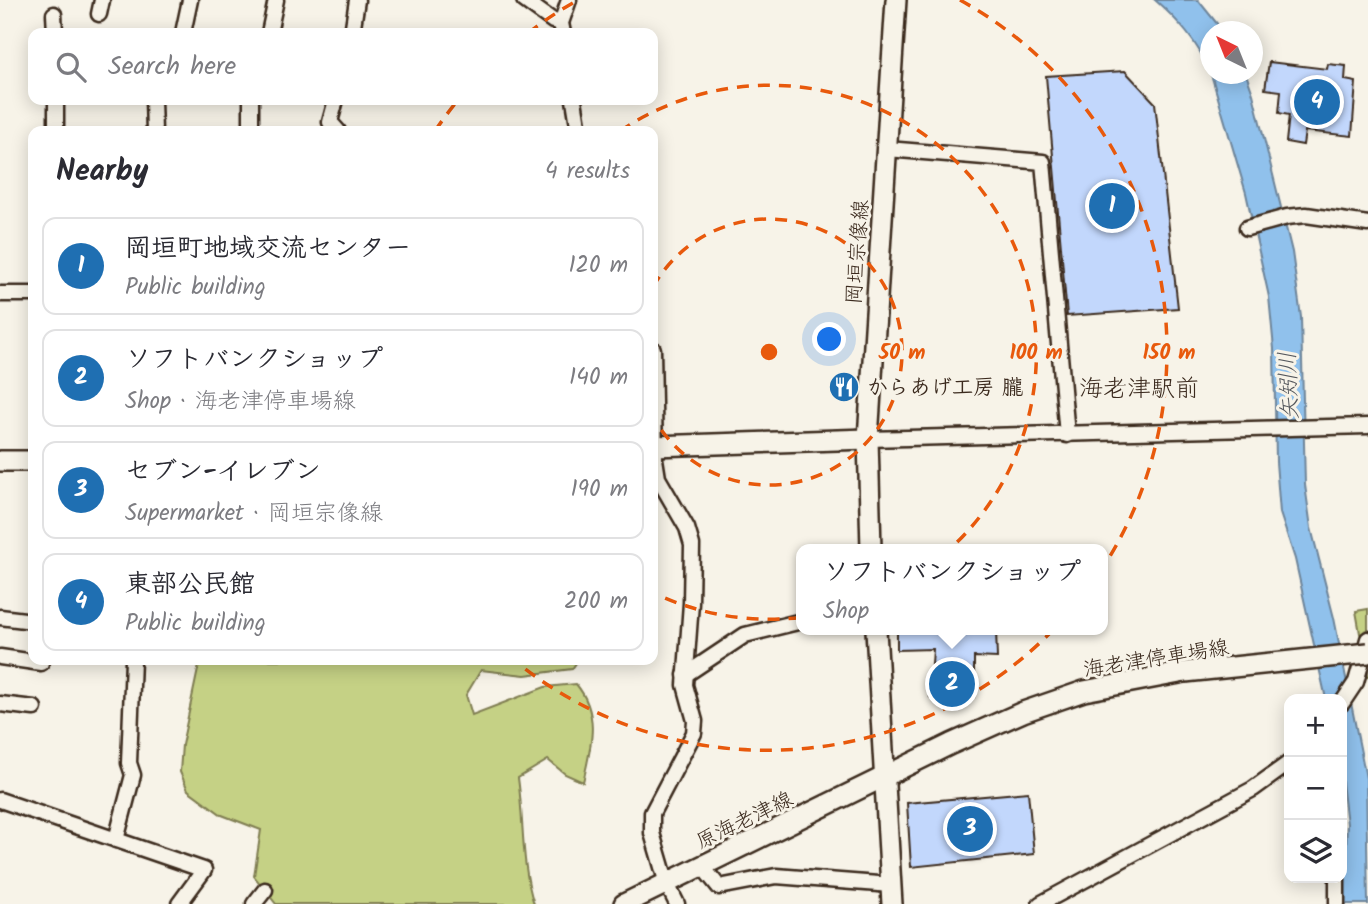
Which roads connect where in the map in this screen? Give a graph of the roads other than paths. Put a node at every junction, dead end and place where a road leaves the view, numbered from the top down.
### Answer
1 (190, 0) edge
2 (276, 0) edge
3 (358, 0) edge
4 (524, 0) edge
5 (569, 0) edge
6 (896, 0) edge
7 (54, 14) dead end
8 (55, 28) edge
9 (184, 28) edge
10 (270, 28) edge
11 (353, 28) edge
12 (562, 28) edge
13 (56, 105) edge
14 (153, 105) edge
15 (251, 105) edge
16 (335, 105) edge
17 (576, 105) edge
18 (56, 126) edge
19 (154, 126) edge
20 (251, 126) edge
21 (334, 126) edge
22 (578, 126) edge
23 (887, 149) junction
24 (1368, 224) edge
25 (1247, 228) dead end
26 (0, 294) edge
27 (28, 294) edge
28 (1368, 426) edge
29 (1067, 435) junction
30 (868, 439) junction
31 (658, 446) edge
32 (0, 461) edge
33 (28, 461) edge
34 (658, 478) edge
35 (871, 544) edge
36 (0, 617) edge
37 (28, 620) edge
38 (796, 622) edge
39 (876, 635) edge
40 (1368, 639) edge
41 (1368, 653) edge
42 (0, 657) edge
43 (28, 661) edge
44 (133, 665) edge
45 (685, 674) junction
46 (1347, 696) edge
47 (0, 704) edge
48 (34, 708) dead end
49 (1284, 767) edge
50 (884, 777) junction
51 (0, 800) edge
52 (116, 839) junction
53 (702, 866) junction
54 (1337, 883) edge
55 (667, 884) junction
56 (265, 890) dead end
57 (892, 895) edge
58 (179, 904) edge
59 (254, 904) edge
60 (624, 904) edge
61 (677, 904) edge
62 (1040, 904) edge
63 (1337, 904) edge

1 - 9 street
2 - 10 street
3 - 11 street
4 - 12 street
5 - 12 street
6 - 23 main road, 岡垣宗像線
7 - 8 street
13 - 18 street
14 - 19 street
15 - 20 street
16 - 21 street
17 - 22 street
23 - 29 street
23 - 30 main road, 岡垣宗像線
24 - 25 street
26 - 27 street
28 - 29 street
29 - 30 street
30 - 31 main road
30 - 35 main road, 岡垣宗像線
32 - 33 main road
34 - 45 street
36 - 37 street
38 - 45 street
39 - 50 main road
40 - 46 street
41 - 50 main road, 海老津停車場線, bridge
42 - 43 street
44 - 52 street
45 - 55 street
47 - 48 street
49 - 62 street
50 - 53 main road, 原海老津線
50 - 57 main road
51 - 52 street
52 - 58 street
53 - 55 main road, 原海老津線
53 - 57 street
54 - 63 street
55 - 60 main road, 原海老津線
55 - 61 street
56 - 59 street

